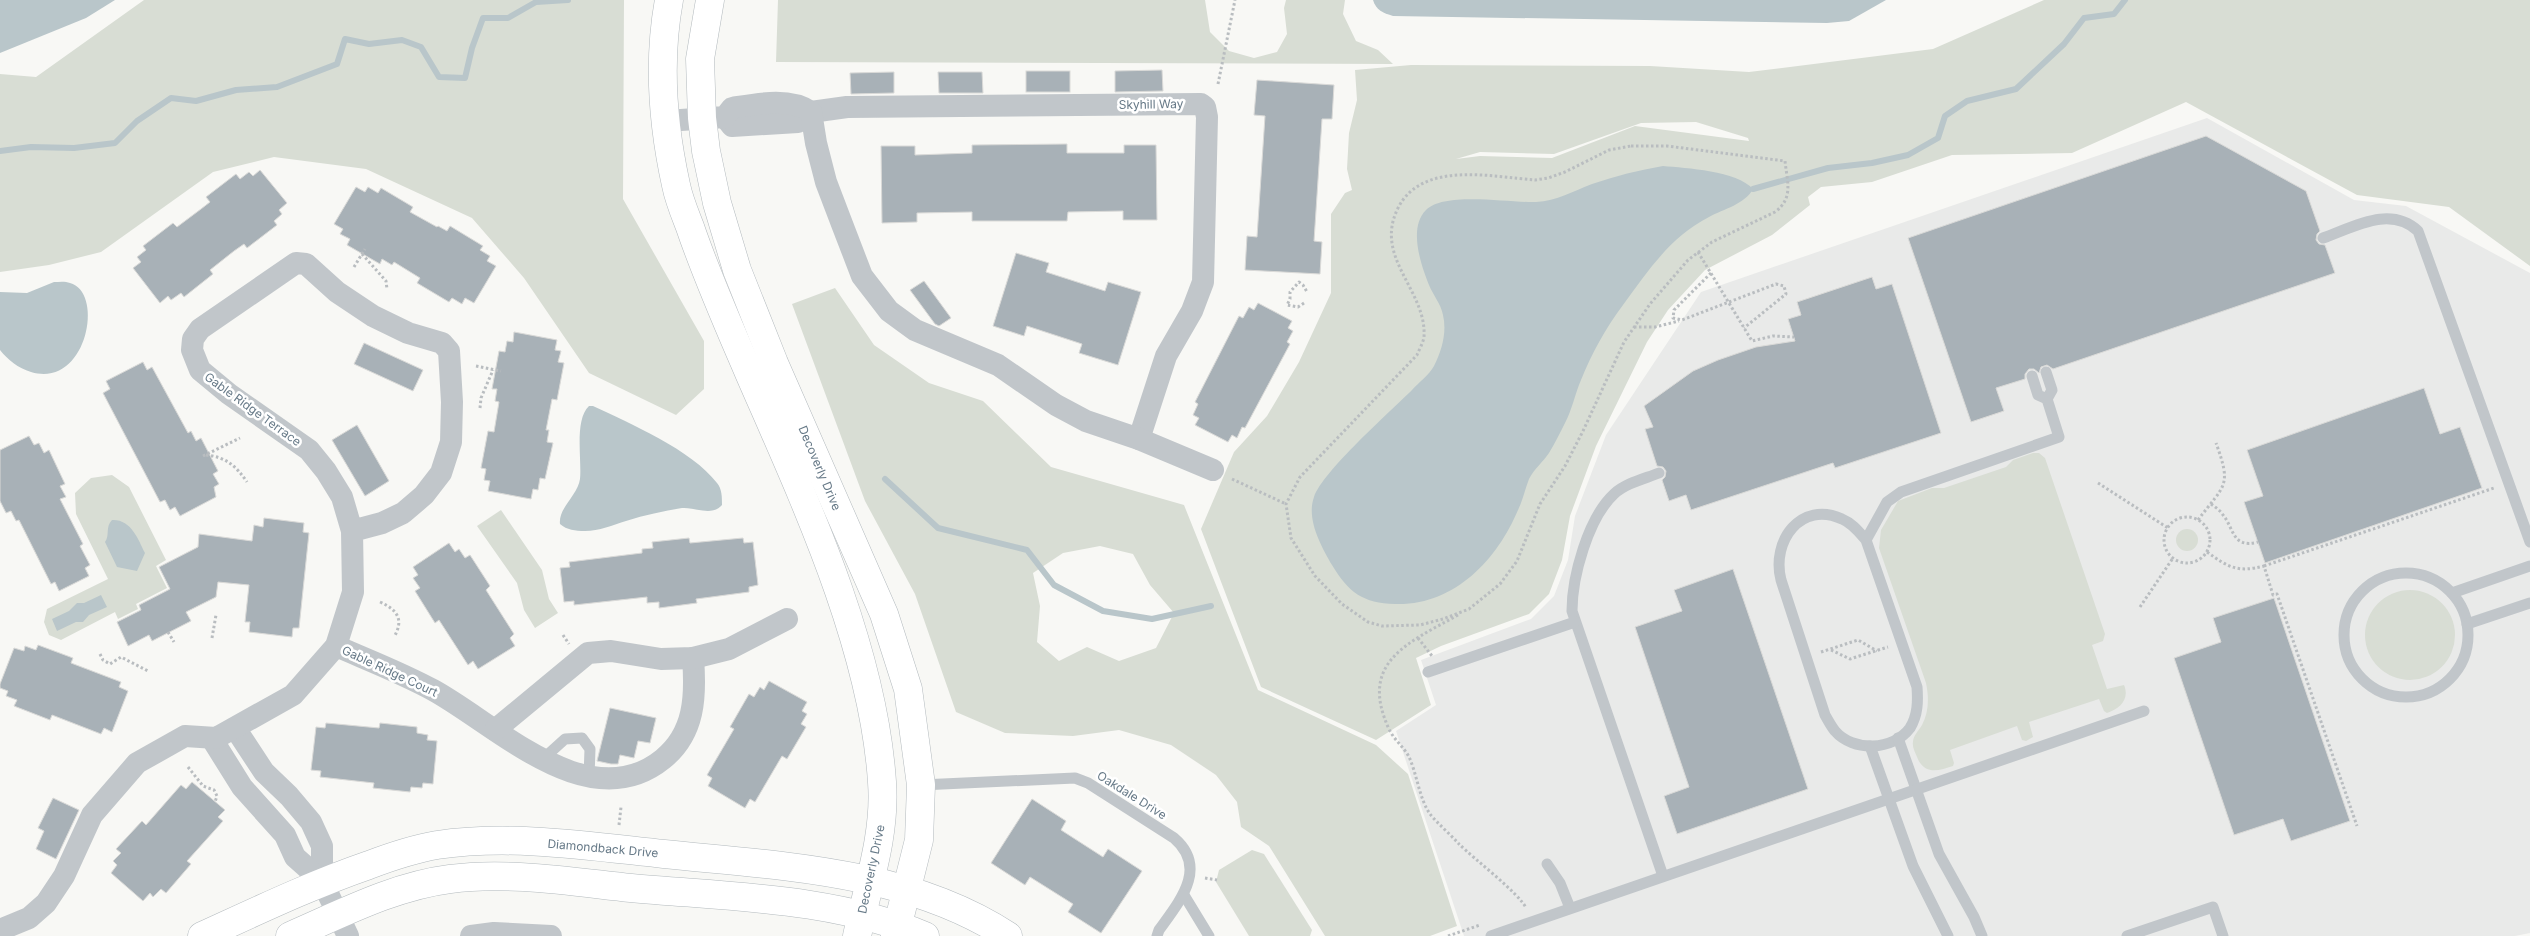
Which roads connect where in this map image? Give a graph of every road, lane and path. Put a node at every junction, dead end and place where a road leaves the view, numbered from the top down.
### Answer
1 (669, 0) edge
2 (710, 0) edge
3 (1235, 0) edge
4 (1218, 84) dead end
5 (811, 112) junction
6 (713, 117) junction
7 (666, 121) junction
8 (2323, 238) dead end
9 (365, 249) dead end
10 (1698, 252) junction
11 (362, 254) junction
12 (354, 267) dead end
13 (1711, 273) junction
14 (387, 289) dead end
15 (1307, 292) dead end
16 (1728, 302) junction
17 (1304, 303) dead end
18 (1682, 320) junction
19 (1634, 327) junction
20 (1744, 328) junction
21 (1794, 337) dead end
22 (476, 366) dead end
23 (493, 370) junction
24 (501, 371) dead end
25 (2046, 372) dead end
26 (2032, 376) dead end
27 (2047, 399) junction
28 (480, 408) dead end
29 (240, 438) dead end
30 (1139, 439) junction
31 (2216, 443) dead end
32 (1213, 470) joint
33 (1659, 473) dead end
34 (246, 482) dead end
35 (2098, 483) dead end
36 (2494, 488) dead end
37 (1286, 504) junction
38 (2211, 504) junction
39 (2198, 520) junction
40 (2168, 528) junction
41 (352, 531) junction
42 (850, 537) junction
43 (1866, 540) junction
44 (2258, 542) dead end
45 (2530, 542) edge
46 (823, 550) junction
47 (2207, 552) junction
48 (2174, 558) junction
49 (2264, 566) junction
50 (2530, 566) edge
51 (2452, 593) junction
52 (380, 602) dead end
53 (2530, 603) edge
54 (2140, 607) dead end
55 (1469, 609) junction
56 (216, 614) dead end
57 (787, 619) dead end
58 (1575, 622) junction
59 (2467, 624) junction
60 (168, 632) dead end
61 (394, 637) dead end
62 (212, 638) dead end
63 (1418, 638) junction
64 (174, 642) dead end
65 (1902, 642) junction
66 (336, 646) junction
67 (1831, 649) junction
68 (1877, 651) junction
69 (100, 654) dead end
70 (1432, 656) dead end
71 (1806, 657) junction
72 (693, 658) junction
73 (148, 670) dead end
74 (1428, 672) dead end
75 (2144, 711) dead end
76 (235, 728) junction
77 (495, 730) junction
78 (1898, 738) junction
79 (212, 739) junction
80 (1870, 746) junction
81 (544, 758) junction
82 (188, 767) dead end
83 (589, 777) junction
84 (921, 785) junction
85 (1916, 790) junction
86 (1888, 800) junction
87 (215, 802) dead end
88 (621, 807) dead end
89 (619, 825) dead end
90 (2357, 826) dead end
91 (1547, 864) dead end
92 (1663, 876) junction
93 (1205, 878) dead end
94 (870, 880) junction
95 (1217, 880) dead end
96 (322, 881) junction
97 (906, 891) junction
98 (1184, 895) junction
99 (1570, 908) junction
100 (1518, 911) dead end
101 (1483, 924) dead end
102 (344, 925) edge
103 (859, 926) edge
104 (0, 930) edge
105 (896, 931) edge
106 (202, 936) edge
107 (290, 936) edge
108 (471, 936) edge
109 (550, 936) edge
110 (925, 936) edge
111 (1008, 936) edge
112 (1157, 936) edge
113 (1209, 936) edge
114 (1448, 936) edge
115 (1490, 936) edge
116 (1948, 936) edge
117 (1982, 936) edge
118 (2126, 936) edge
119 (2223, 936) edge

1 - 7 street, Decoverly Drive
2 - 6 street, Decoverly Drive
3 - 4 path
5 - 6 street, Skyhill Way
5 - 30 street
5 - 30 street, Skyhill Way
6 - 7 street, Skyhill Way
6 - 42 street, Decoverly Drive
7 - 46 street, Decoverly Drive
8 - 45 lane
9 - 11 path
10 - 13 path
10 - 19 path
10 - 37 path
11 - 12 path
11 - 14 path
13 - 16 path
13 - 18 path
15 - 17 path
16 - 18 path
16 - 20 path
16 - 20 path
18 - 19 path
19 - 55 path
20 - 21 path
22 - 23 path
23 - 24 path
23 - 28 path
25 - 27 lane
26 - 27 lane
27 - 43 lane
29 - 34 path
30 - 32 street
31 - 38 path
32 - 37 path
33 - 58 lane
35 - 40 path
36 - 49 path
37 - 55 path
38 - 39 path
38 - 44 path
39 - 40 path
39 - 47 path
40 - 48 path
41 - 41 street, Gable Ridge Terrace
41 - 66 street, Gable Ridge Terrace
42 - 46 street
42 - 84 street, Decoverly Drive
43 - 65 lane
43 - 71 lane
46 - 94 street, Decoverly Drive
47 - 48 path
47 - 49 path
48 - 54 path
49 - 90 path
50 - 51 lane
51 - 59 lane
51 - 59 lane
52 - 61 path
53 - 59 lane
55 - 63 path
56 - 62 path
57 - 72 street
58 - 74 lane
58 - 92 lane
60 - 64 path
63 - 70 path
63 - 100 path
65 - 68 path
65 - 78 lane
66 - 76 street, Gable Ridge Terrace
66 - 77 street, Gable Ridge Court
67 - 68 path
67 - 68 path
67 - 71 path
69 - 73 path
71 - 80 lane
72 - 77 street
72 - 83 street, Gable Ridge Court
75 - 85 lane
76 - 79 street, Gable Ridge Terrace
76 - 96 street
77 - 81 street, Gable Ridge Court
78 - 80 lane
78 - 85 lane
79 - 96 street
79 - 104 street
80 - 86 lane
81 - 83 street, Gable Ridge Court
81 - 83 lane
82 - 87 path
84 - 97 street, Decoverly Drive
84 - 98 lane, Oakdale Drive
85 - 86 lane
85 - 117 lane
86 - 92 lane
86 - 116 lane
88 - 89 path
91 - 99 lane
92 - 99 lane
93 - 95 path
94 - 96 street, Diamondback Drive
94 - 97 street, Diamondback Drive
94 - 103 street, Decoverly Drive
96 - 102 street
96 - 106 street, Diamondback Drive
97 - 105 street, Decoverly Drive
97 - 111 street, Diamondback Drive
98 - 112 lane, Oakdale Drive
98 - 113 lane
99 - 115 lane
101 - 114 path
102 - 103 street
102 - 107 street
103 - 105 street
105 - 110 street
108 - 109 street
118 - 119 lane

